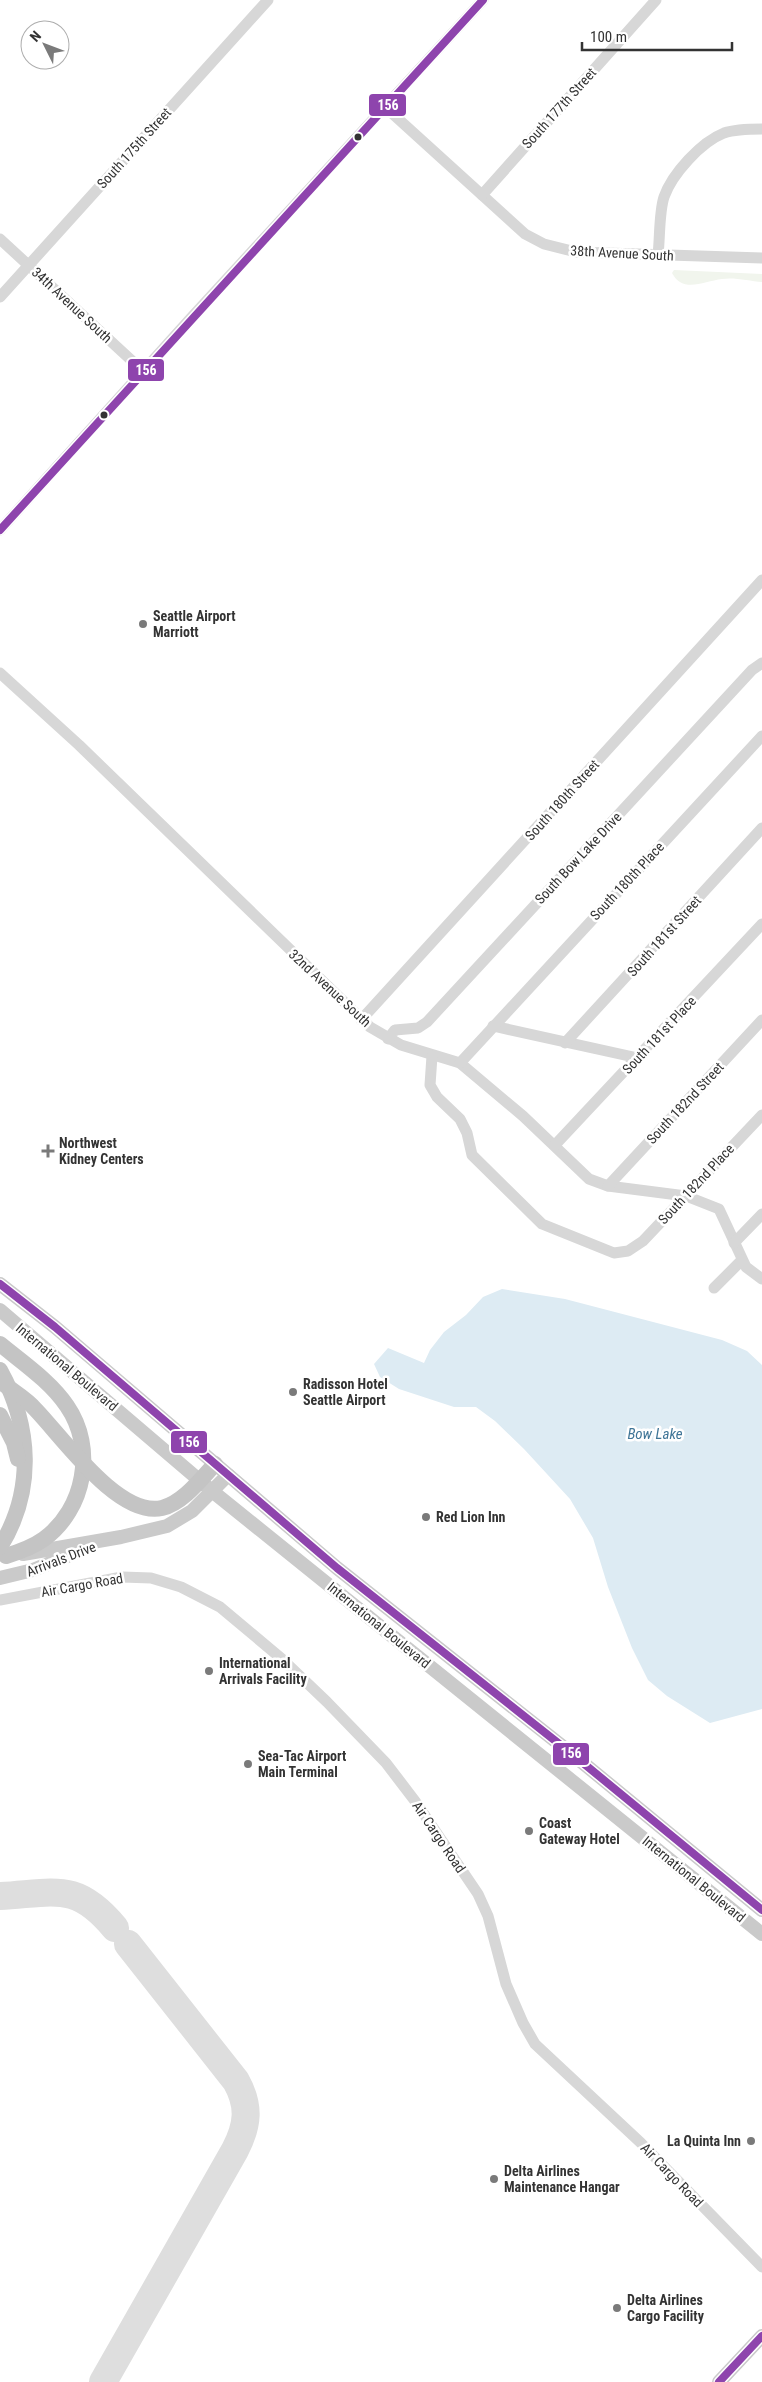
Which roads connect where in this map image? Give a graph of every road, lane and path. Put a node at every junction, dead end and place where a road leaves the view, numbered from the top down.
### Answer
1 (268, 0) edge
2 (483, 0) edge
3 (656, 0) edge
4 (384, 106) junction
5 (762, 129) edge
6 (482, 195) junction
7 (0, 239) edge
8 (658, 255) junction
9 (762, 258) edge
10 (29, 265) junction
11 (0, 297) edge
12 (143, 371) junction
13 (0, 530) edge
14 (762, 580) edge
15 (762, 663) edge
16 (0, 673) edge
17 (762, 736) edge
18 (762, 828) edge
19 (762, 924) edge
20 (361, 1020) junction
21 (762, 1020) edge
22 (493, 1026) junction
23 (388, 1039) junction
24 (565, 1043) junction
25 (432, 1056) junction
26 (638, 1058) junction
27 (460, 1063) junction
28 (762, 1114) edge
29 (555, 1145) junction
30 (608, 1186) junction
31 (686, 1196) junction
32 (762, 1214) edge
33 (734, 1243) junction
34 (742, 1260) junction
35 (762, 1280) edge
36 (0, 1284) edge
37 (714, 1288) dead end
38 (0, 1310) edge
39 (0, 1344) edge
40 (0, 1370) edge
41 (0, 1382) edge
42 (20, 1395) junction
43 (0, 1415) edge
44 (34, 1439) dead end
45 (215, 1464) junction
46 (228, 1475) junction
47 (200, 1480) junction
48 (212, 1491) junction
49 (17, 1513) junction
50 (121, 1537) junction
51 (2, 1554) edge
52 (0, 1578) edge
53 (0, 1600) edge
54 (762, 1910) edge
55 (762, 1934) edge
56 (762, 2267) edge
57 (762, 2336) edge
58 (719, 2382) edge

1 - 10 street, South 175th Street
2 - 4 street
3 - 6 street, South 177th Street
4 - 6 street, 38th Avenue South
4 - 12 street
5 - 8 street
6 - 8 street, 38th Avenue South
7 - 10 street, 34th Avenue South
8 - 9 street, 38th Avenue South
10 - 11 street, South 175th Street
10 - 12 street, 34th Avenue South
12 - 13 street
14 - 20 street, South 180th Street
15 - 23 street, South Bow Lake Drive
16 - 20 street, 32nd Avenue South
17 - 22 street, South 180th Place
18 - 24 street, South 181st Street
19 - 26 street, South 181st Place
20 - 23 street, 32nd Avenue South
21 - 30 street, South 182nd Street
22 - 24 street
22 - 27 street, South 180th Place
23 - 25 street, 32nd Avenue South
24 - 26 street
25 - 27 street, 32nd Avenue South
25 - 31 street, South 182nd Place
26 - 29 street, South 181st Place
27 - 29 street, 32nd Avenue South
28 - 31 street, South 182nd Place
29 - 30 street, 32nd Avenue South
30 - 31 street, 32nd Avenue South
31 - 33 street, 32nd Avenue South
32 - 33 street
33 - 34 street, 32nd Avenue South
34 - 35 street, 32nd Avenue South
34 - 37 street
36 - 45 main road, International Boulevard
38 - 47 main road, International Boulevard
39 - 51 highway
40 - 49 highway
41 - 42 highway
42 - 44 highway
42 - 47 highway
43 - 49 highway
45 - 46 main road, International Boulevard
45 - 47 highway
46 - 48 main road, Arrivals Drive
46 - 54 main road, International Boulevard
47 - 48 main road, International Boulevard
48 - 50 main road, Arrivals Drive
48 - 55 main road, International Boulevard
49 - 51 highway
50 - 51 main road, Arrivals Drive
50 - 52 main road, Arrivals Drive
53 - 56 street, Air Cargo Road
57 - 58 main road

